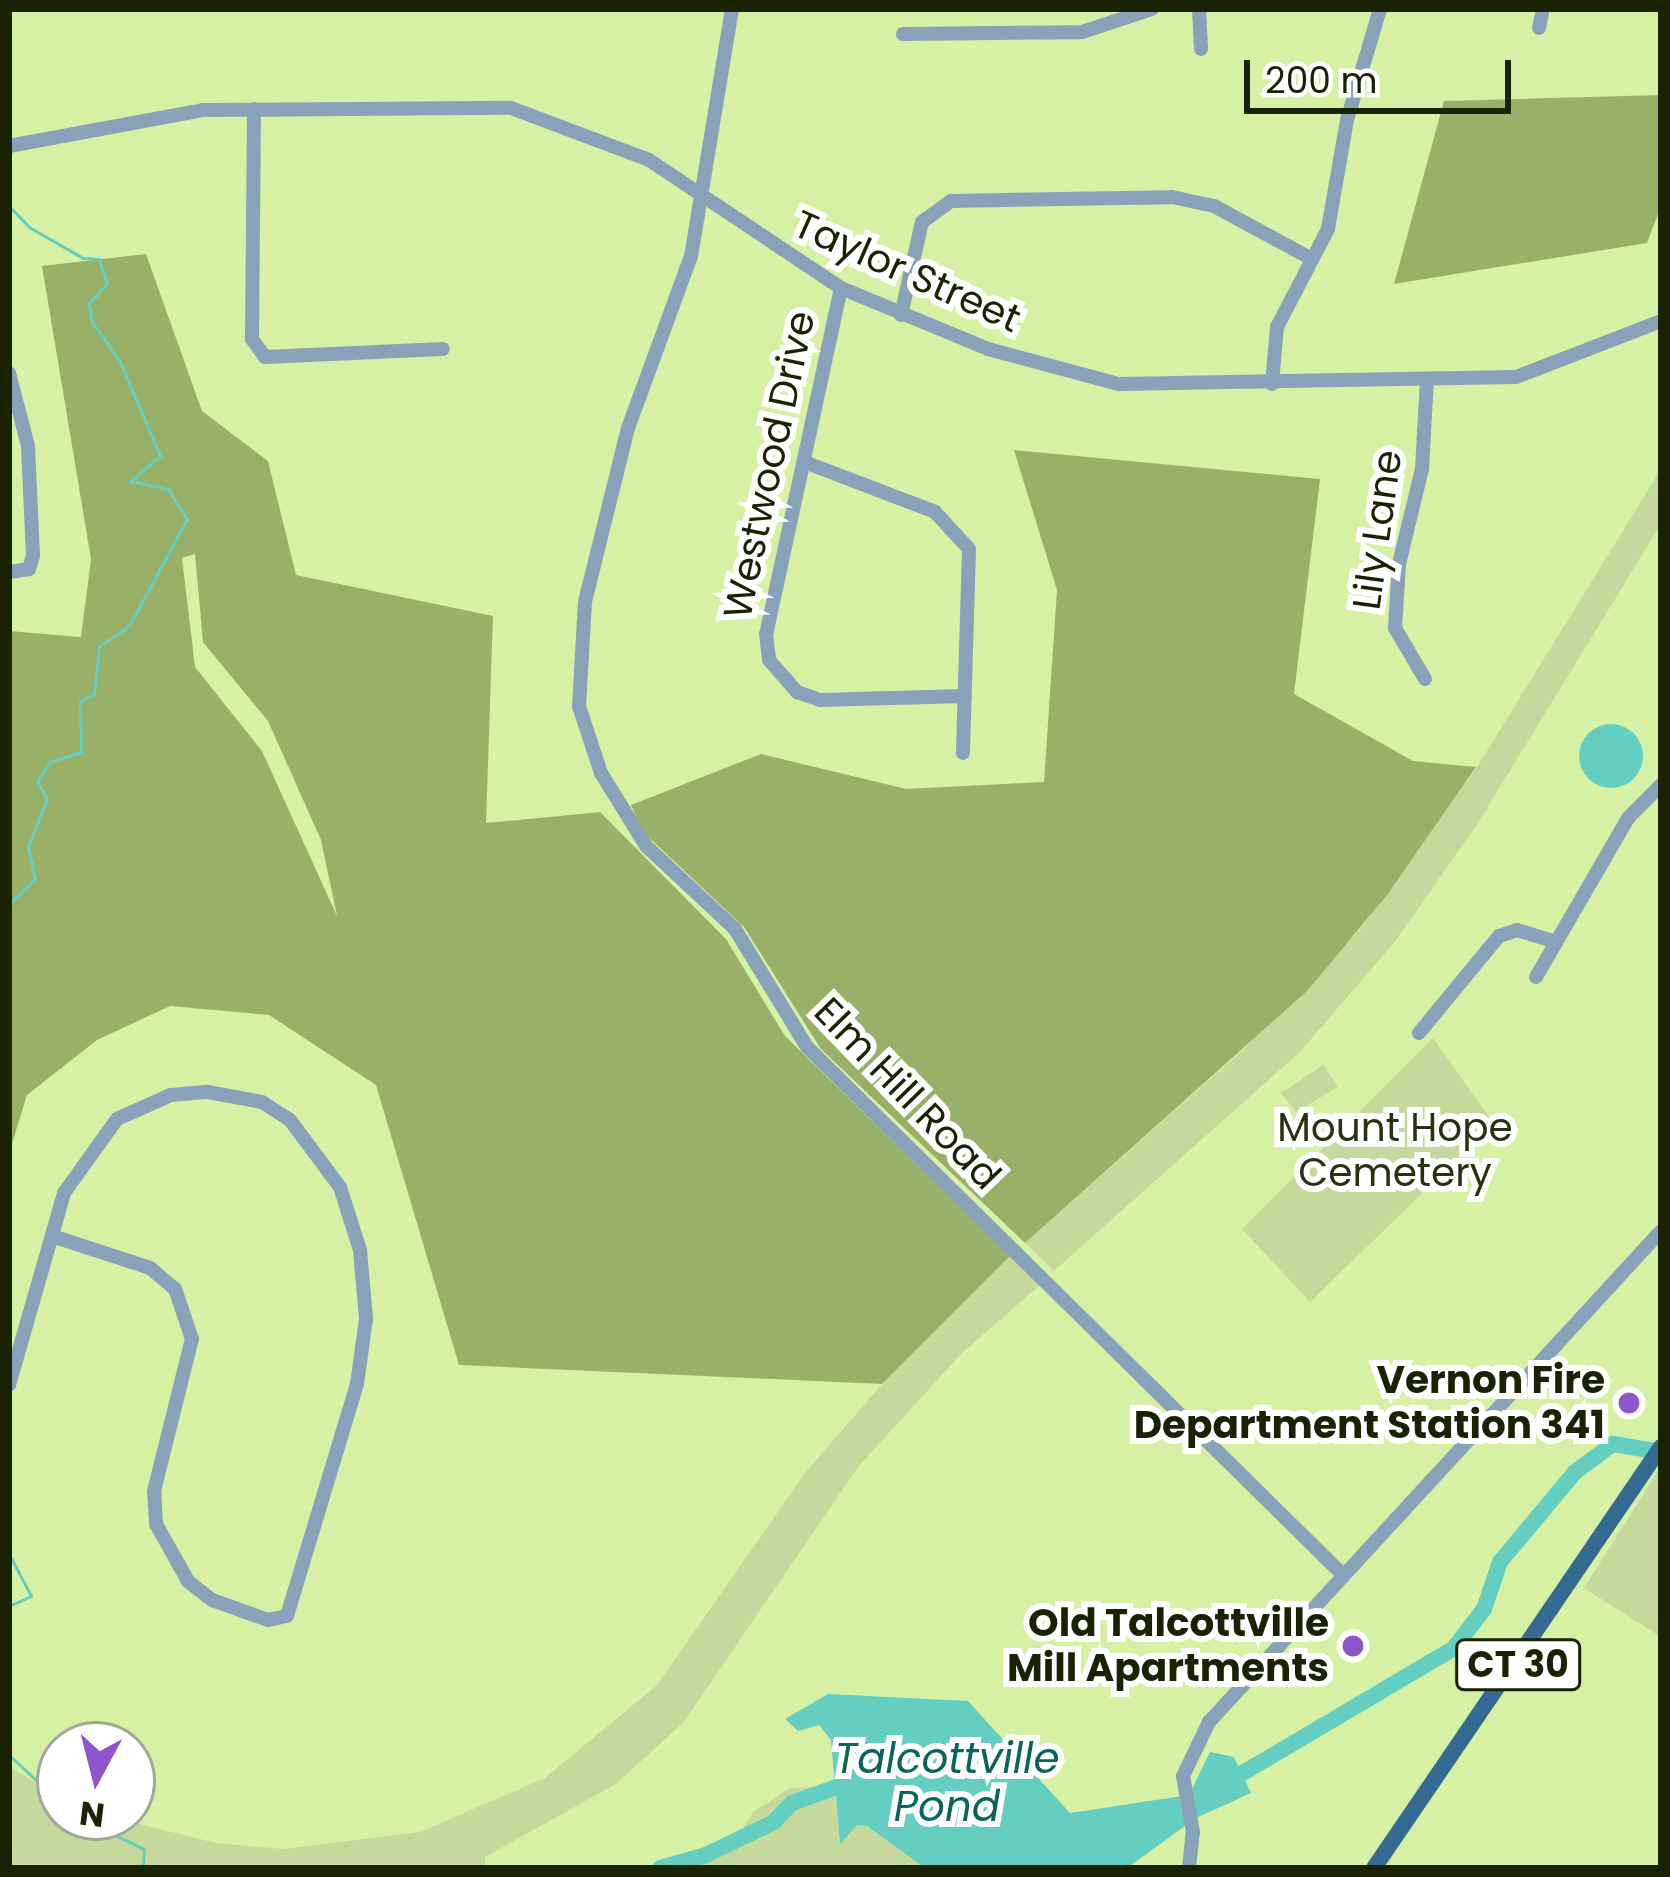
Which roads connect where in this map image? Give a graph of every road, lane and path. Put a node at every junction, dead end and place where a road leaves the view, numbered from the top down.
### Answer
1 (732, 9) edge
2 (1153, 9) edge
3 (1199, 9) edge
4 (1380, 9) edge
5 (1543, 9) edge
6 (1539, 28) dead end
7 (903, 34) dead end
8 (1201, 49) dead end
9 (254, 109) junction
10 (9, 146) edge
11 (701, 196) junction
12 (1312, 259) junction
13 (841, 288) junction
14 (901, 314) junction
15 (1661, 320) edge
16 (442, 349) dead end
17 (9, 373) edge
18 (1427, 380) junction
19 (1272, 384) junction
20 (807, 463) junction
21 (9, 572) edge
22 (1425, 679) dead end
23 (965, 696) junction
24 (963, 754) dead end
25 (1661, 785) edge
26 (1554, 941) junction
27 (1536, 977) dead end
28 (1419, 1033) dead end
29 (1661, 1231) edge
30 (52, 1236) junction
31 (9, 1385) edge
32 (1658, 1452) edge
33 (1341, 1573) junction
34 (1189, 1868) edge
35 (1374, 1868) edge

1 - 11 street, Elm Hill Road
2 - 7 street
3 - 8 street
4 - 12 street
5 - 6 street
9 - 10 street, Taylor Street
9 - 11 street, Taylor Street
9 - 16 street
11 - 13 street, Taylor Street
11 - 33 street, Elm Hill Road
12 - 14 street
12 - 19 street
13 - 14 street, Taylor Street
13 - 20 street, Westwood Drive
14 - 19 street, Taylor Street
15 - 18 street, Taylor Street
17 - 21 street
18 - 19 street, Taylor Street
18 - 22 street, Lily Lane
20 - 23 street
20 - 23 street, Westwood Drive
23 - 24 street
25 - 26 street
26 - 27 street
26 - 28 street
29 - 33 street
30 - 30 street
30 - 31 street
32 - 35 main road, CT 30
33 - 34 street

